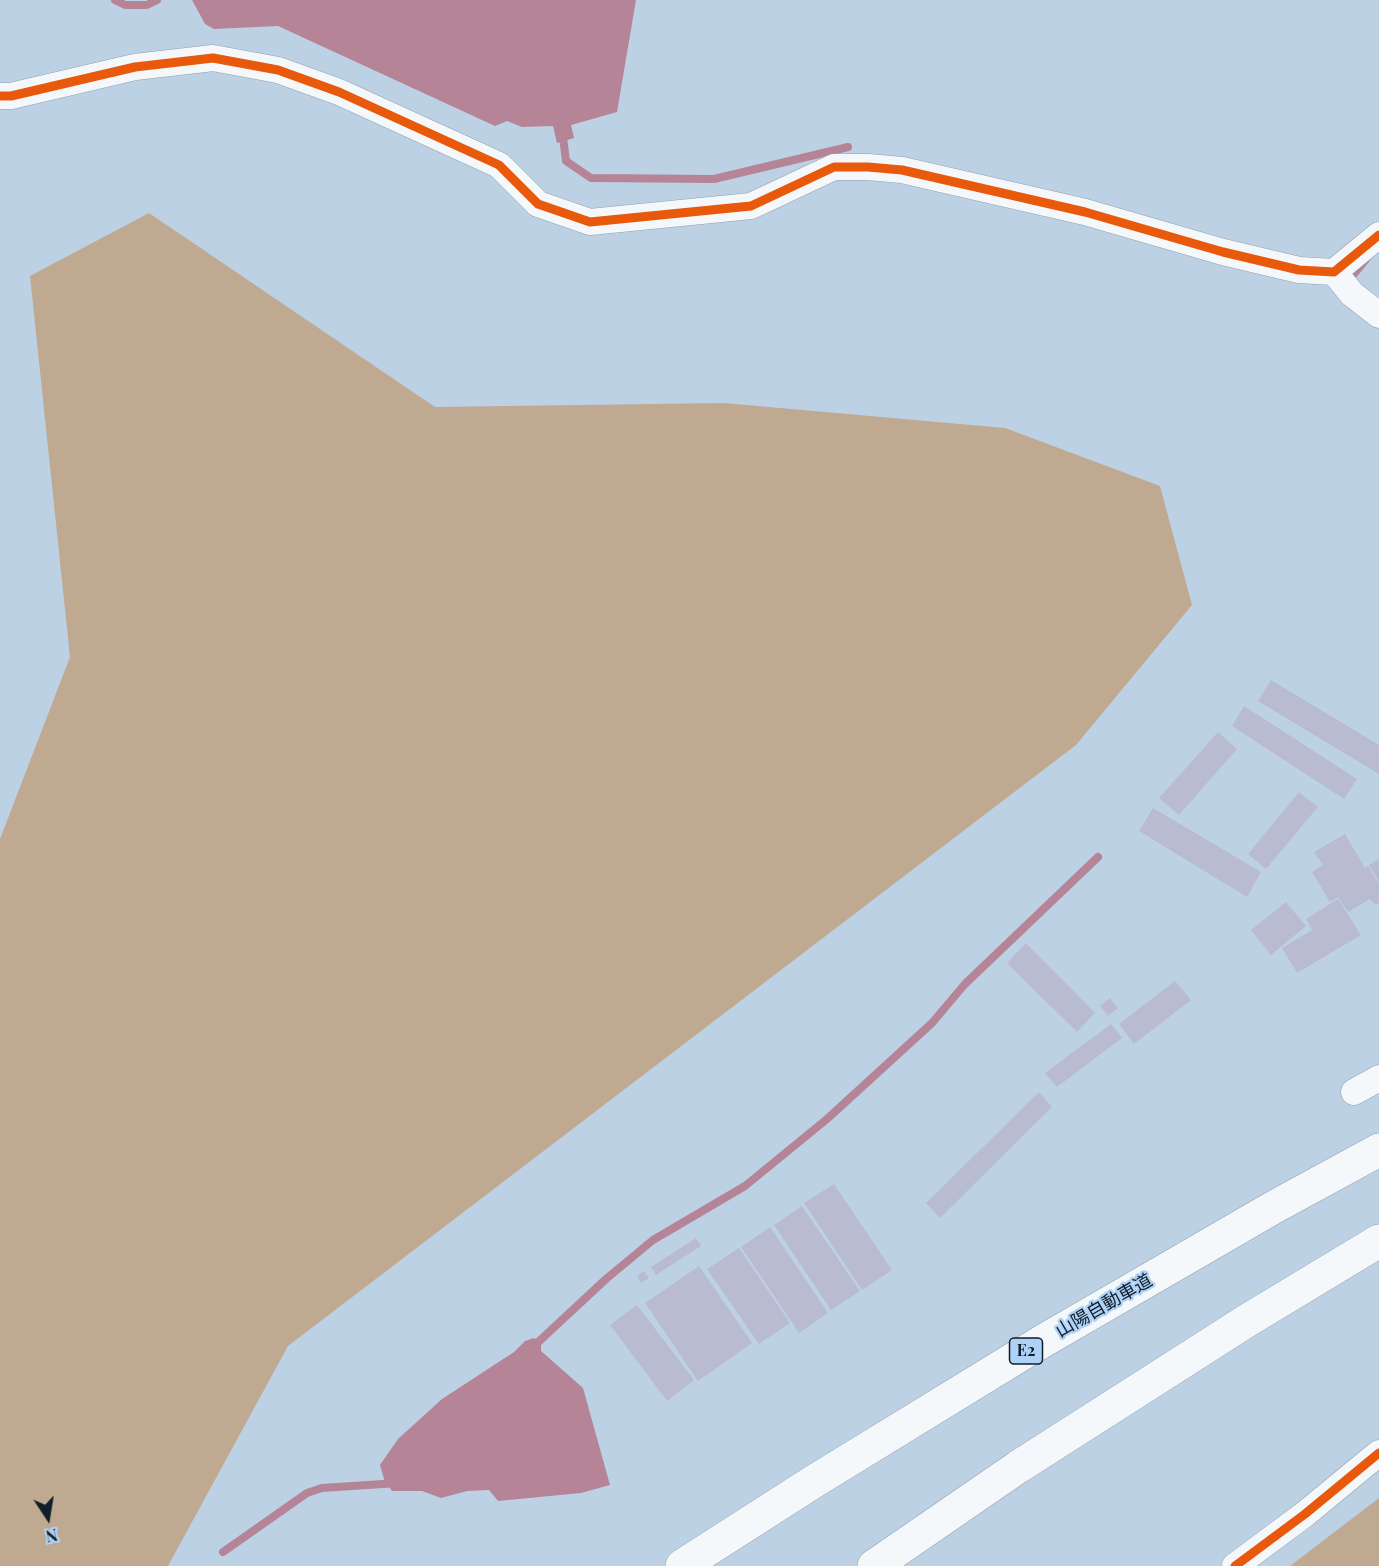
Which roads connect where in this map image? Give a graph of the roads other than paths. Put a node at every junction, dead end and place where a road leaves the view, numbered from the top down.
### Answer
1 (0, 96) edge
2 (1379, 235) edge
3 (1334, 272) junction
4 (1379, 315) edge
5 (1379, 1078) edge
6 (1354, 1092) dead end
7 (1379, 1150) edge
8 (1379, 1241) edge
9 (1379, 1453) edge
10 (682, 1566) edge
11 (874, 1566) edge
12 (1235, 1566) edge

1 - 3 street
2 - 3 street
3 - 4 street
5 - 6 street
7 - 10 highway, 山陽自動車道 / E2
8 - 11 highway
9 - 12 street

